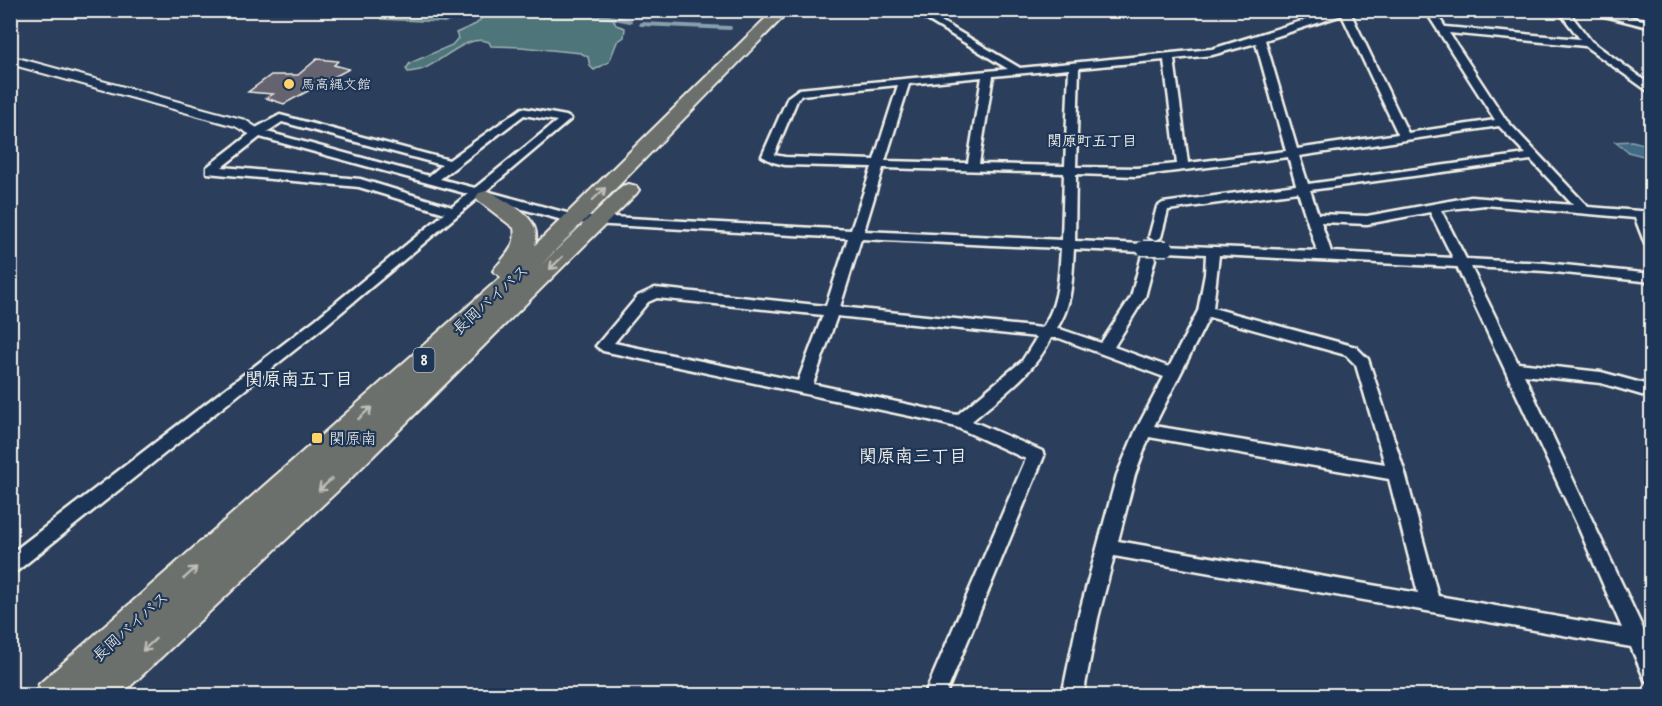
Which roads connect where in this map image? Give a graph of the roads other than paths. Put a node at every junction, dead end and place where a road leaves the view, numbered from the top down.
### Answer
1 (783, 10) edge
2 (802, 10) edge
3 (915, 10) edge
4 (1358, 10) edge
5 (1429, 10) edge
6 (1562, 10) edge
7 (1585, 10) edge
8 (1345, 12) junction
9 (1652, 26) edge
10 (1442, 30) junction
11 (1260, 40) junction
12 (1588, 43) junction
13 (1169, 56) junction
14 (10, 60) edge
15 (1074, 65) junction
16 (10, 70) edge
17 (1017, 70) junction
18 (988, 73) junction
19 (905, 81) junction
20 (1652, 91) edge
21 (1502, 122) junction
22 (256, 132) junction
23 (1405, 137) junction
24 (1294, 153) junction
25 (1535, 156) junction
26 (451, 164) junction
27 (878, 164) junction
28 (972, 166) junction
29 (1183, 168) junction
30 (1070, 171) junction
31 (430, 181) junction
32 (1303, 188) junction
33 (482, 195) junction
34 (1434, 207) junction
35 (1583, 208) junction
36 (456, 212) junction
37 (1646, 215) edge
38 (1312, 218) junction
39 (584, 221) junction
40 (857, 234) junction
41 (1155, 237) dead end
42 (1068, 243) junction
43 (1652, 244) edge
44 (1213, 251) junction
45 (1146, 254) junction
46 (1324, 255) junction
47 (1461, 262) junction
48 (1652, 278) edge
49 (832, 310) junction
50 (1205, 311) junction
51 (1046, 333) junction
52 (446, 340) junction
53 (1105, 349) junction
54 (1514, 368) junction
55 (1172, 374) junction
56 (804, 387) junction
57 (1652, 392) edge
58 (960, 422) junction
59 (1144, 430) junction
60 (1396, 473) junction
61 (1107, 547) junction
62 (10, 565) edge
63 (1431, 604) junction
64 (1643, 641) edge
65 (1652, 674) edge
66 (52, 696) edge
67 (94, 696) edge
68 (934, 696) edge
69 (1072, 696) edge

39 -> 1 highway, 長岡バイパス / 8
2 - 39 highway, 長岡バイパス / 8
3 - 17 street
4 - 8 street
5 - 10 street
6 - 12 street
7 - 9 street
8 - 11 street
8 - 23 street
10 - 12 street
10 - 21 street
11 - 13 street
11 - 24 street
12 - 20 street
13 - 15 street
13 - 29 street
14 - 22 street
15 - 17 street
15 - 30 street
16 - 22 street
17 - 18 street
18 - 19 street
18 - 28 street
19 - 27 street
19 - 27 street
21 - 23 street
21 - 25 street
22 - 26 street
22 - 31 street
22 - 36 street
23 - 24 street
24 - 29 street
24 - 32 street
25 - 32 street
25 - 35 street
26 - 31 street
26 - 33 street
27 - 28 street
27 - 40 street
28 - 30 street
29 - 30 street
30 - 42 street
31 - 33 street
32 - 38 street
32 - 41 street
33 - 36 street
33 - 39 street
33 - 52 highway
34 - 35 street
34 - 38 street
34 - 47 street
35 - 37 street
36 - 62 street
37 - 43 street
38 - 46 street
39 - 40 street
39 - 52 highway, 長岡バイパス / 8
39 -> 67 highway, 長岡バイパス / 8
40 - 42 street
40 - 49 street
42 - 45 street
42 - 51 street
44 - 45 street, bridge
44 - 46 street
44 - 50 street
45 - 53 street
46 - 47 street
47 - 48 street
47 - 54 street
49 - 51 street
49 - 56 street
49 - 56 street
50 - 55 street
50 - 60 street
51 - 53 street
51 - 58 street
66 -> 52 highway, 長岡バイパス / 8
53 - 55 street
54 - 57 street
54 - 64 street
55 - 59 street
56 - 58 street
58 - 68 street
59 - 60 street
59 - 61 street
60 - 63 street
61 - 63 street
61 - 69 street
63 - 64 street
64 - 65 street

